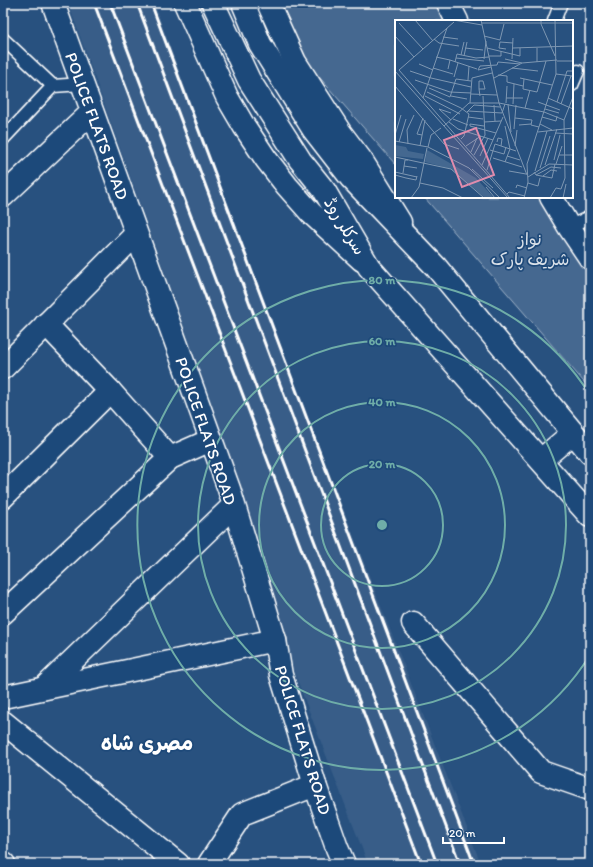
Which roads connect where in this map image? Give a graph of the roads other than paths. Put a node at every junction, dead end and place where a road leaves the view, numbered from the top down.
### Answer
1 (53, 3) edge
2 (185, 3) edge
3 (213, 3) edge
4 (242, 3) edge
5 (268, 3) edge
6 (448, 3) edge
7 (561, 3) edge
8 (456, 20) edge
9 (554, 20) edge
10 (3, 39) edge
11 (578, 71) dead end
12 (573, 83) edge
13 (82, 84) junction
14 (53, 86) junction
15 (92, 112) junction
16 (3, 139) edge
17 (3, 196) edge
18 (552, 198) edge
19 (590, 217) edge
20 (569, 227) junction
21 (136, 234) junction
22 (414, 244) junction
23 (590, 258) edge
24 (369, 267) junction
25 (46, 324) junction
26 (3, 368) edge
27 (110, 391) junction
28 (573, 433) junction
29 (211, 440) junction
30 (590, 453) edge
31 (170, 458) junction
32 (541, 460) junction
33 (3, 497) edge
34 (233, 506) junction
35 (590, 516) edge
36 (3, 613) edge
37 (413, 624) dead end
38 (274, 640) junction
39 (44, 688) junction
40 (3, 697) edge
41 (3, 722) edge
42 (315, 785) junction
43 (590, 789) edge
44 (178, 864) edge
45 (209, 864) edge
46 (344, 864) edge

1 - 13 street, POLICE FLATS ROAD
2 - 24 street
3 - 24 street, سرکلر روڈ
4 - 22 street, سرکلر روڈ
5 - 22 street
6 - 8 street
7 - 9 lane
10 - 14 lane
11 - 12 lane
13 - 14 lane
13 - 15 street, POLICE FLATS ROAD
14 - 16 lane
15 - 17 street
15 - 21 street, POLICE FLATS ROAD
18 - 20 street
19 - 20 lane
20 - 23 street
21 - 25 street
21 - 29 street, POLICE FLATS ROAD
22 - 28 street, سرکلر روڈ
24 - 32 street, سرکلر روڈ
25 - 26 street
25 - 27 street
27 - 31 street
27 - 33 street
28 - 30 street, سرکلر روڈ
28 - 32 street
29 - 31 street
29 - 34 street, POLICE FLATS ROAD
31 - 36 street
32 - 35 street, سرکلر روڈ
34 - 38 street, POLICE FLATS ROAD
34 - 39 street
37 - 43 street
38 - 39 street
38 - 42 street, POLICE FLATS ROAD
39 - 40 street
41 - 44 street
42 - 45 street
42 - 46 street, POLICE FLATS ROAD

